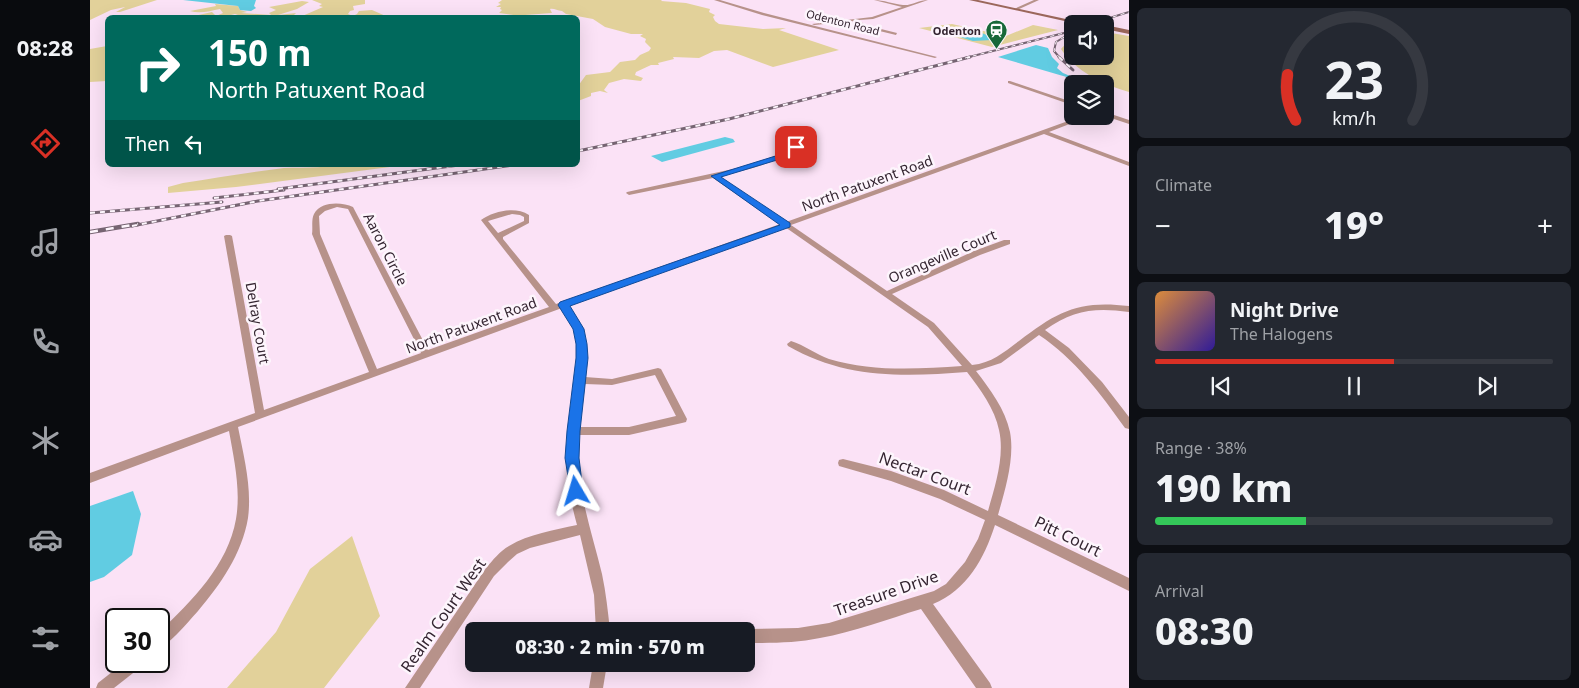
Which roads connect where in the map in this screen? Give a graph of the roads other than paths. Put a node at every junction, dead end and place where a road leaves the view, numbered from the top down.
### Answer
1 (716, 0) edge
2 (876, 0) edge
3 (926, 0) edge
4 (971, 0) edge
5 (1037, 0) edge
6 (906, 7) junction
7 (1016, 9) junction
8 (1064, 19) edge
9 (843, 21) junction
10 (859, 23) junction
11 (809, 24) junction
12 (1114, 29) edge
13 (1129, 32) edge
14 (896, 34) dead end
15 (935, 57) dead end
16 (1010, 82) dead end
17 (1064, 101) edge
18 (1114, 117) edge
19 (1129, 122) edge
20 (1064, 125) edge
21 (1045, 132) junction
22 (796, 147) dead end
23 (1129, 164) edge
24 (715, 176) junction
25 (629, 193) dead end
26 (787, 225) junction
27 (228, 236) dead end
28 (499, 239) junction
29 (1007, 242) dead end
30 (888, 294) junction
31 (560, 306) junction
32 (1129, 309) edge
33 (1038, 330) junction
34 (791, 344) dead end
35 (426, 354) junction
36 (968, 369) junction
37 (374, 374) junction
38 (579, 380) junction
39 (260, 415) junction
40 (233, 425) junction
41 (1129, 425) edge
42 (573, 431) junction
43 (843, 463) dead end
44 (90, 478) edge
45 (993, 518) junction
46 (584, 530) junction
47 (1129, 585) edge
48 (923, 601) junction
49 (602, 622) edge
50 (170, 630) edge
51 (755, 636) edge
52 (599, 672) edge
53 (122, 673) edge
54 (103, 688) edge
55 (412, 688) edge
56 (596, 688) edge
57 (985, 688) edge

1 - 11 street, Odenton Road
2 - 6 street
3 - 6 street
4 - 7 main road
5 - 7 street
6 - 10 street
7 - 8 main road
9 - 10 street
9 - 10 street
9 - 11 street
10 - 14 street
11 - 15 street, Odenton Road
12 - 13 main road
16 - 17 street
18 - 19 street
20 - 21 street, North Patuxent Road
21 - 23 street
21 - 26 street, North Patuxent Road
22 - 24 street
24 - 25 street
24 - 26 street
26 - 30 street, Treasure Drive
26 - 31 street, North Patuxent Road
27 - 39 street, Delray Court
28 - 28 street
28 - 31 street
29 - 30 street, Orangeville Court
30 - 36 street, Treasure Drive
31 - 35 street, North Patuxent Road
31 - 38 street
32 - 33 street
33 - 36 street
33 - 41 street
34 - 36 street
35 - 37 street, North Patuxent Road
35 - 37 street, Aaron Circle
36 - 45 street, Treasure Drive
37 - 39 street, North Patuxent Road
38 - 42 street
38 - 42 street
39 - 40 street, North Patuxent Road
40 - 44 street, North Patuxent Road
40 - 50 street
42 - 46 street
43 - 45 street, Nectar Court
45 - 47 street, Pitt Court
45 - 48 street, Treasure Drive
46 - 49 street
46 - 55 street, Realm Court West
48 - 51 street, Treasure Drive
48 - 57 street
52 - 56 street
53 - 54 street

